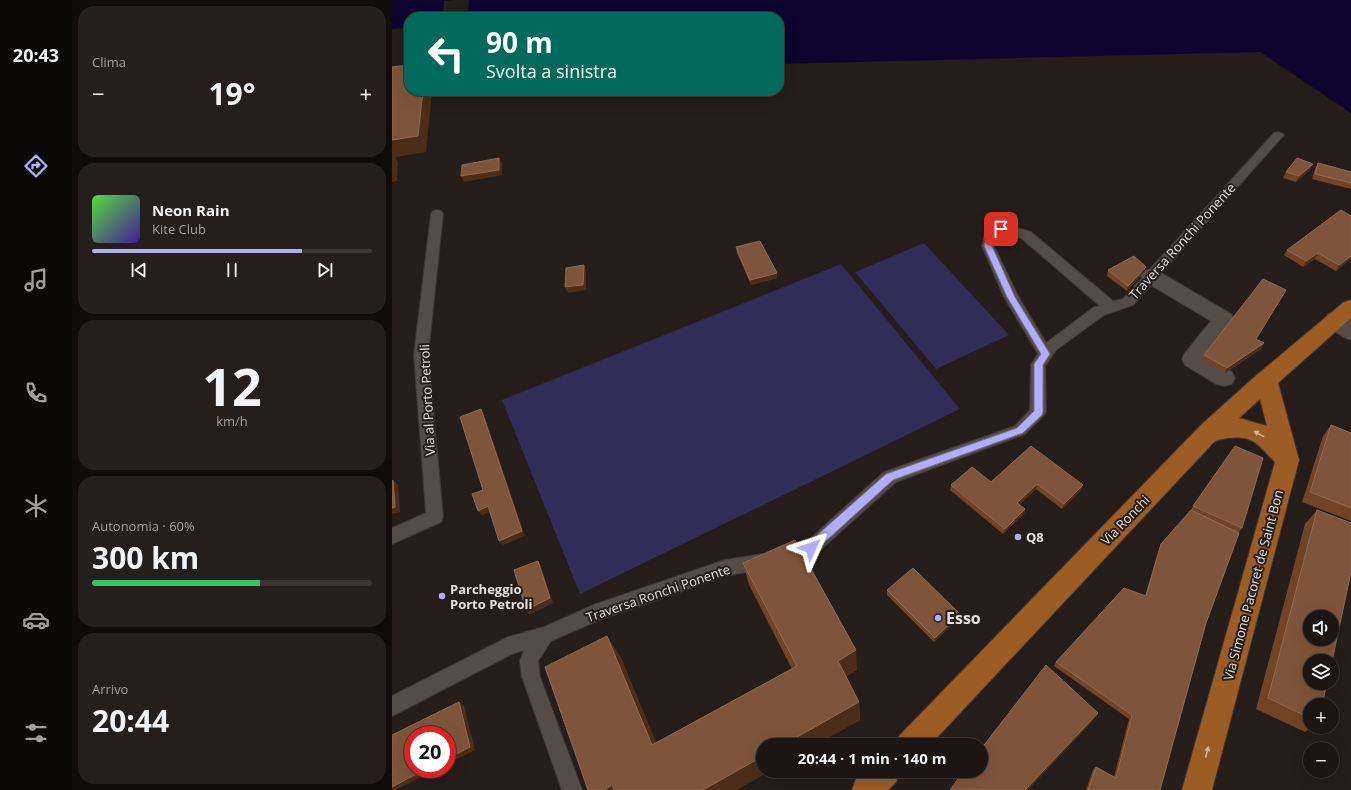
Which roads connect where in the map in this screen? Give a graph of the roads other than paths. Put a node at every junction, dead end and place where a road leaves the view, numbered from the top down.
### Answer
1 (1278, 135) dead end
2 (437, 214) dead end
3 (1151, 276) junction
4 (1111, 307) junction
5 (1343, 313) edge
6 (1351, 332) edge
7 (1045, 354) junction
8 (1224, 378) dead end
9 (1266, 380) junction
10 (1210, 431) junction
11 (1287, 460) junction
12 (392, 536) edge
13 (544, 635) junction
14 (392, 706) edge
15 (917, 738) edge
16 (878, 778) edge
17 (572, 790) edge
18 (867, 790) edge
19 (1197, 790) edge

1 - 3 lane, Traversa Ronchi Ponente
2 - 12 lane, Via al Porto Petroli
3 - 4 lane, Traversa Ronchi Ponente
3 - 8 street
4 - 7 lane, Traversa Ronchi Ponente
4 - 7 lane
5 - 6 street
5 - 9 main road, Via Ronchi
7 - 13 lane, Traversa Ronchi Ponente
9 - 10 main road, Via Ronchi
9 - 11 main road, Via Simone Pacoret de Saint Bon
11 -> 10 main road
10 - 15 main road, Via Ronchi
19 -> 11 main road, Via Simone Pacoret de Saint Bon
13 - 14 lane, Traversa Ronchi Ponente
13 - 17 lane
16 - 18 main road

